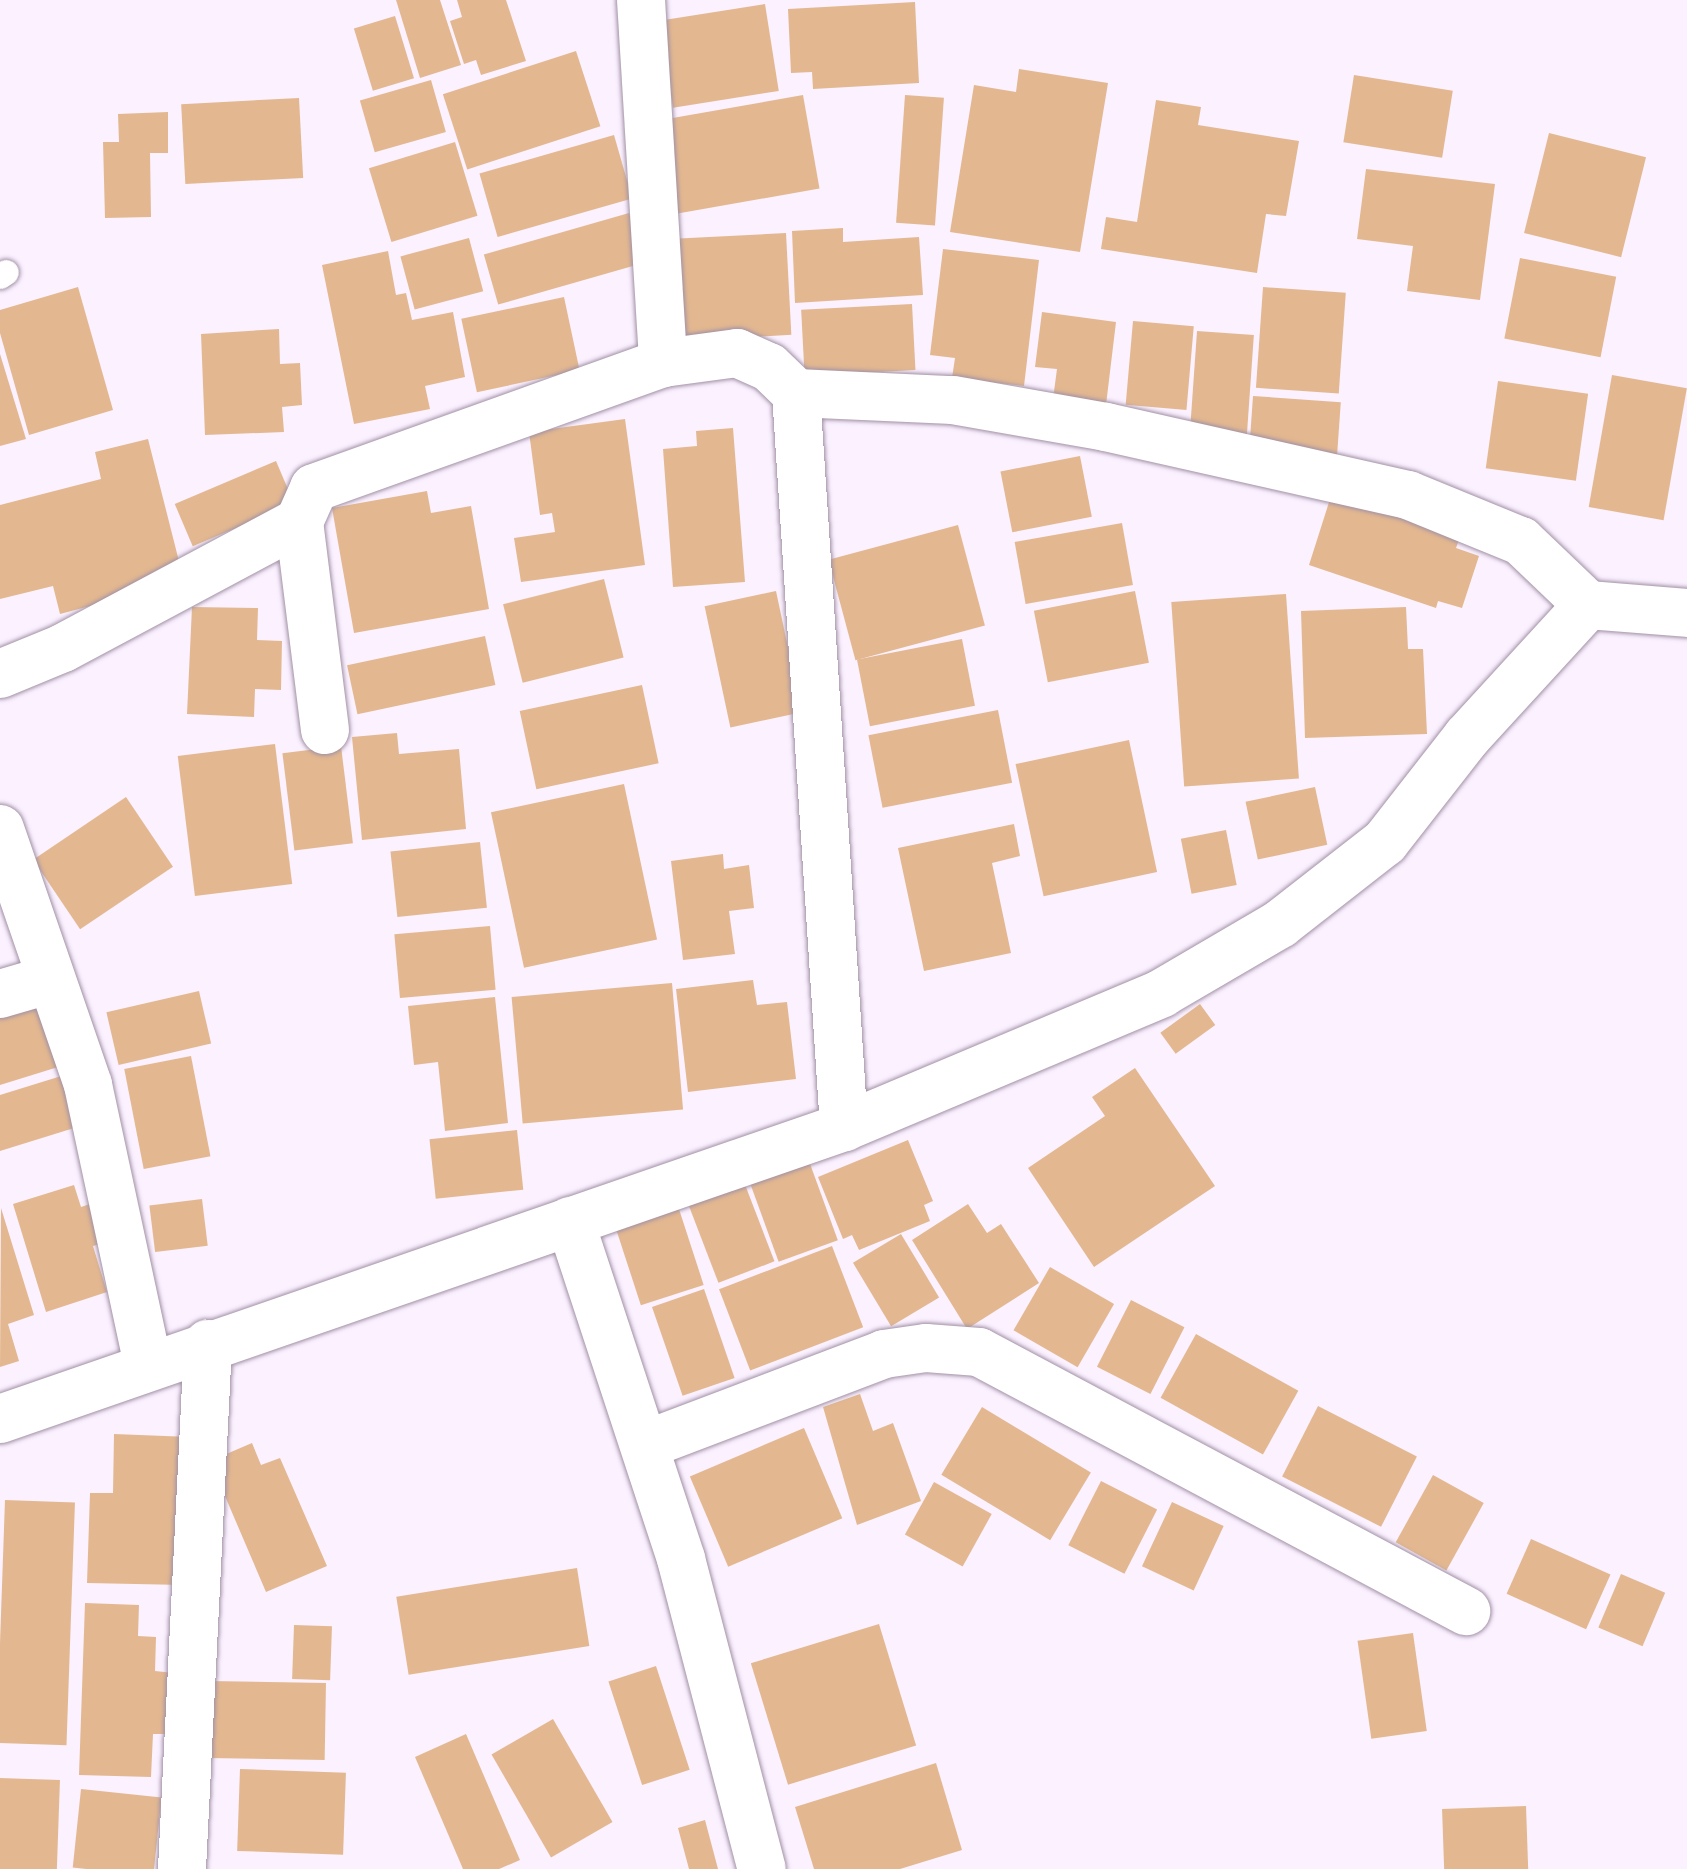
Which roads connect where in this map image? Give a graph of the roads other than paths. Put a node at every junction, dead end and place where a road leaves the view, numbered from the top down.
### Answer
1 (641, 0) edge
2 (664, 363) junction
3 (796, 393) junction
4 (299, 522) junction
5 (1588, 605) junction
6 (1687, 613) edge
7 (0, 674) edge
8 (326, 730) dead end
9 (0, 829) edge
10 (48, 980) junction
11 (0, 994) edge
12 (844, 1127) junction
13 (570, 1221) junction
14 (208, 1344) junction
15 (148, 1366) junction
16 (0, 1419) edge
17 (645, 1445) junction
18 (1466, 1612) dead end
19 (182, 1869) edge
20 (762, 1869) edge

1 - 2 street
2 - 3 street
2 - 4 street
3 - 5 street
3 - 12 street
4 - 7 street
4 - 8 street
5 - 6 street
5 - 12 street
9 - 10 street
10 - 11 street
10 - 15 street
12 - 13 street
13 - 14 street
13 - 17 street
14 - 15 street
14 - 19 street
15 - 16 street
17 - 18 street
17 - 20 street

